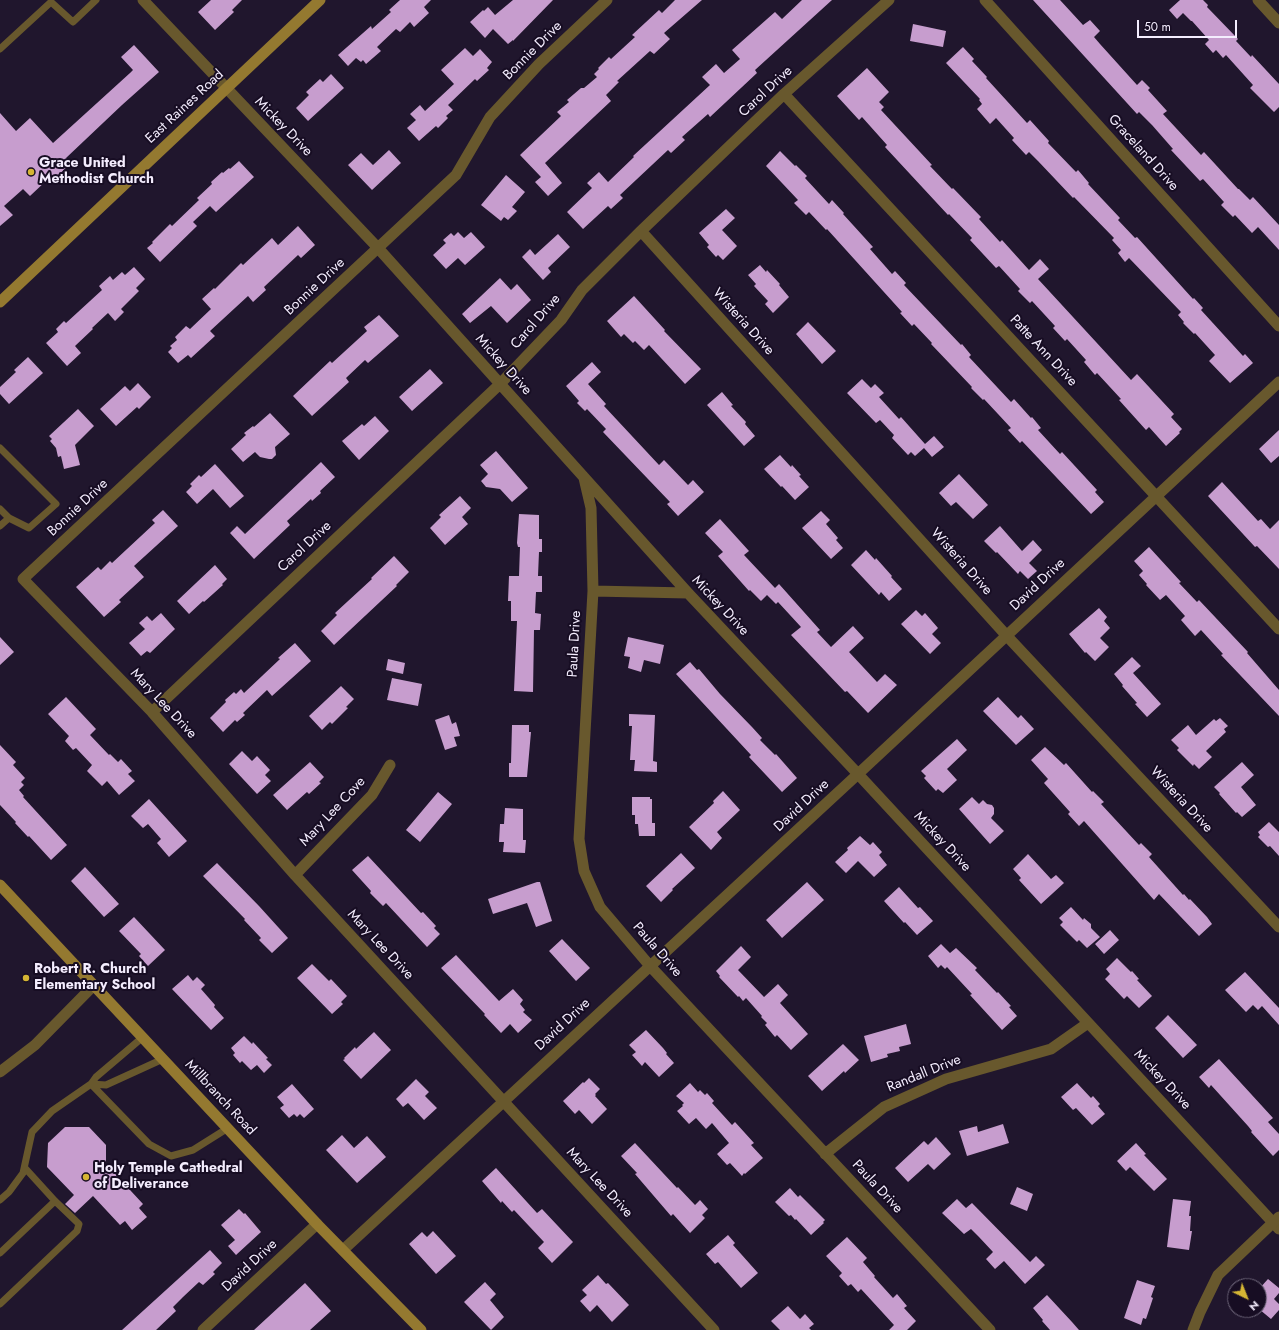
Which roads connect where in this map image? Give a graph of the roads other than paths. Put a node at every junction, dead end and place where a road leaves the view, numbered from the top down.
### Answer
1 (96, 0) edge
2 (143, 0) edge
3 (320, 0) edge
4 (607, 0) edge
5 (889, 0) edge
6 (985, 0) edge
7 (1258, 0) edge
8 (1279, 23) edge
9 (0, 50) edge
10 (226, 88) junction
11 (784, 94) junction
12 (641, 231) junction
13 (378, 248) junction
14 (0, 302) edge
15 (1279, 326) edge
16 (1279, 382) edge
17 (500, 384) junction
18 (0, 448) edge
19 (583, 476) junction
20 (1156, 496) junction
21 (0, 509) edge
22 (9, 518) junction
23 (0, 526) edge
24 (23, 579) joint
25 (593, 591) junction
26 (688, 593) junction
27 (1279, 629) edge
28 (1006, 635) junction
29 (152, 712) junction
30 (390, 765) dead end
31 (858, 774) junction
32 (294, 875) junction
33 (0, 885) edge
34 (1279, 927) edge
35 (650, 966) junction
36 (94, 985) junction
37 (1088, 1023) junction
38 (142, 1037) junction
39 (163, 1059) junction
40 (0, 1072) edge
41 (91, 1084) junction
42 (504, 1101) junction
43 (228, 1128) junction
44 (825, 1154) junction
45 (25, 1168) junction
46 (0, 1200) edge
47 (55, 1201) junction
48 (1277, 1223) edge
49 (317, 1224) junction
50 (343, 1250) junction
51 (0, 1253) edge
52 (0, 1304) edge
53 (203, 1330) edge
54 (421, 1330) edge
55 (714, 1330) edge
56 (990, 1330) edge
57 (1193, 1330) edge

1 - 9 lane
2 - 10 street, Mickey Drive
3 - 10 main road, East Raines Road
4 - 13 street, Bonnie Drive
5 - 11 street, Carol Drive
6 - 15 street, Graceland Drive
7 - 8 street
10 - 13 street, Mickey Drive
10 - 14 main road, East Raines Road
11 - 12 street, Carol Drive
11 - 20 street, Patte Ann Drive
12 - 17 street, Carol Drive
12 - 28 street, Wisteria Drive
13 - 17 street, Mickey Drive
13 - 24 street, Bonnie Drive
16 - 20 street, David Drive
17 - 19 street, Mickey Drive
17 - 29 street, Carol Drive
18 - 22 lane
19 - 25 street, Paula Drive
19 - 26 street, Mickey Drive
20 - 27 street, Patte Ann Drive
20 - 28 street, David Drive
21 - 22 lane
22 - 23 lane
24 - 29 street, Mary Lee Drive
25 - 26 street
25 - 35 street, Paula Drive
26 - 31 street, Mickey Drive
28 - 31 street, David Drive
28 - 34 street, Wisteria Drive
29 - 32 street, Mary Lee Drive
30 - 32 street, Mary Lee Cove
31 - 35 street, David Drive
31 - 37 street, Mickey Drive
32 - 42 street, Mary Lee Drive
33 - 36 main road, Millbranch Road
35 - 42 street, David Drive
35 - 44 street, Paula Drive
36 - 38 main road, Millbranch Road
36 - 40 street
37 - 44 street, Randall Drive
37 - 48 street, Mickey Drive
38 - 39 main road, Millbranch Road
38 - 41 lane
39 - 41 lane
39 - 43 main road, Millbranch Road
41 - 43 lane
41 - 45 lane
42 - 50 street, David Drive
42 - 55 street, Mary Lee Drive
43 - 49 main road, Millbranch Road
44 - 56 street, Paula Drive
45 - 46 lane
45 - 47 lane
47 - 51 lane
47 - 52 lane
48 - 57 street
49 - 50 main road, Millbranch Road
49 - 53 street, David Drive
50 - 54 main road, Millbranch Road

